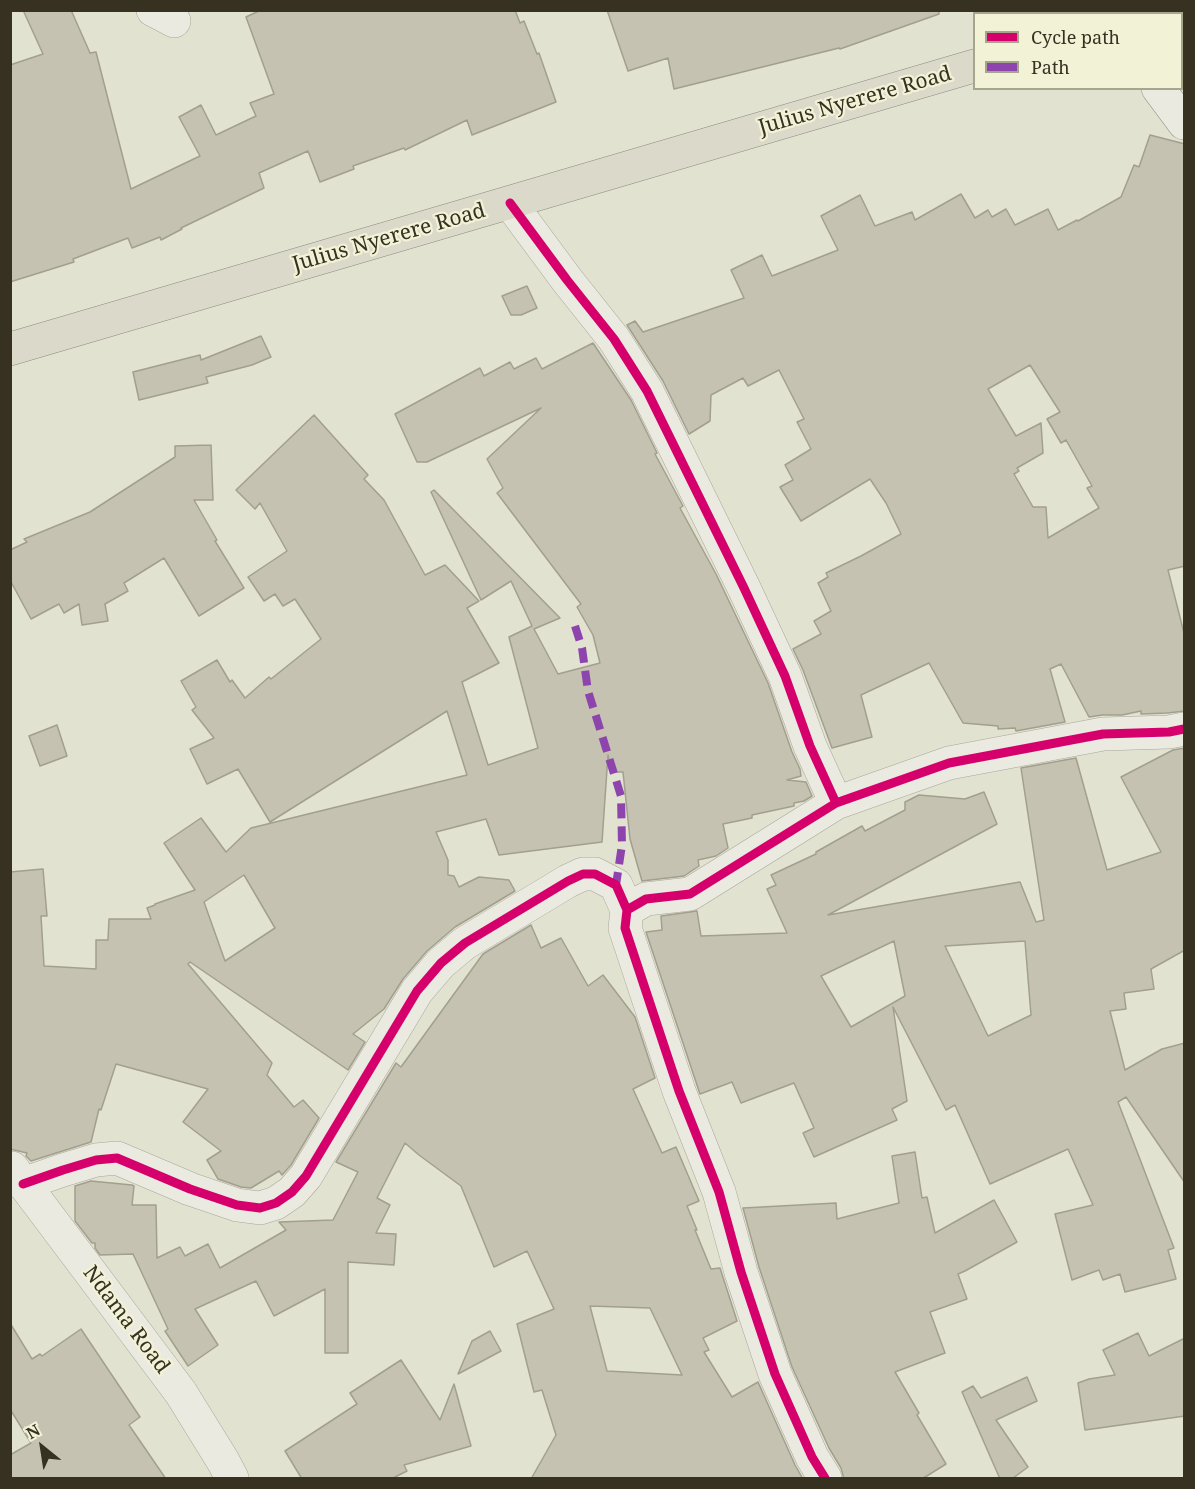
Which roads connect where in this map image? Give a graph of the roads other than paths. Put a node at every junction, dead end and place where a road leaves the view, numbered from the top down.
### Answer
1 (973, 67) edge
2 (1160, 90) edge
3 (1185, 123) edge
4 (510, 203) junction
5 (10, 350) edge
6 (1185, 729) edge
7 (836, 804) junction
8 (627, 910) junction
9 (17, 1176) edge
10 (232, 1479) edge
11 (825, 1479) edge

1 - 4 highway, Julius Nyerere Road
2 - 3 street
4 - 5 highway, Julius Nyerere Road
4 - 7 street
6 - 7 street
7 - 8 street
8 - 9 street
8 - 11 street
9 - 10 street, Ndama Road

